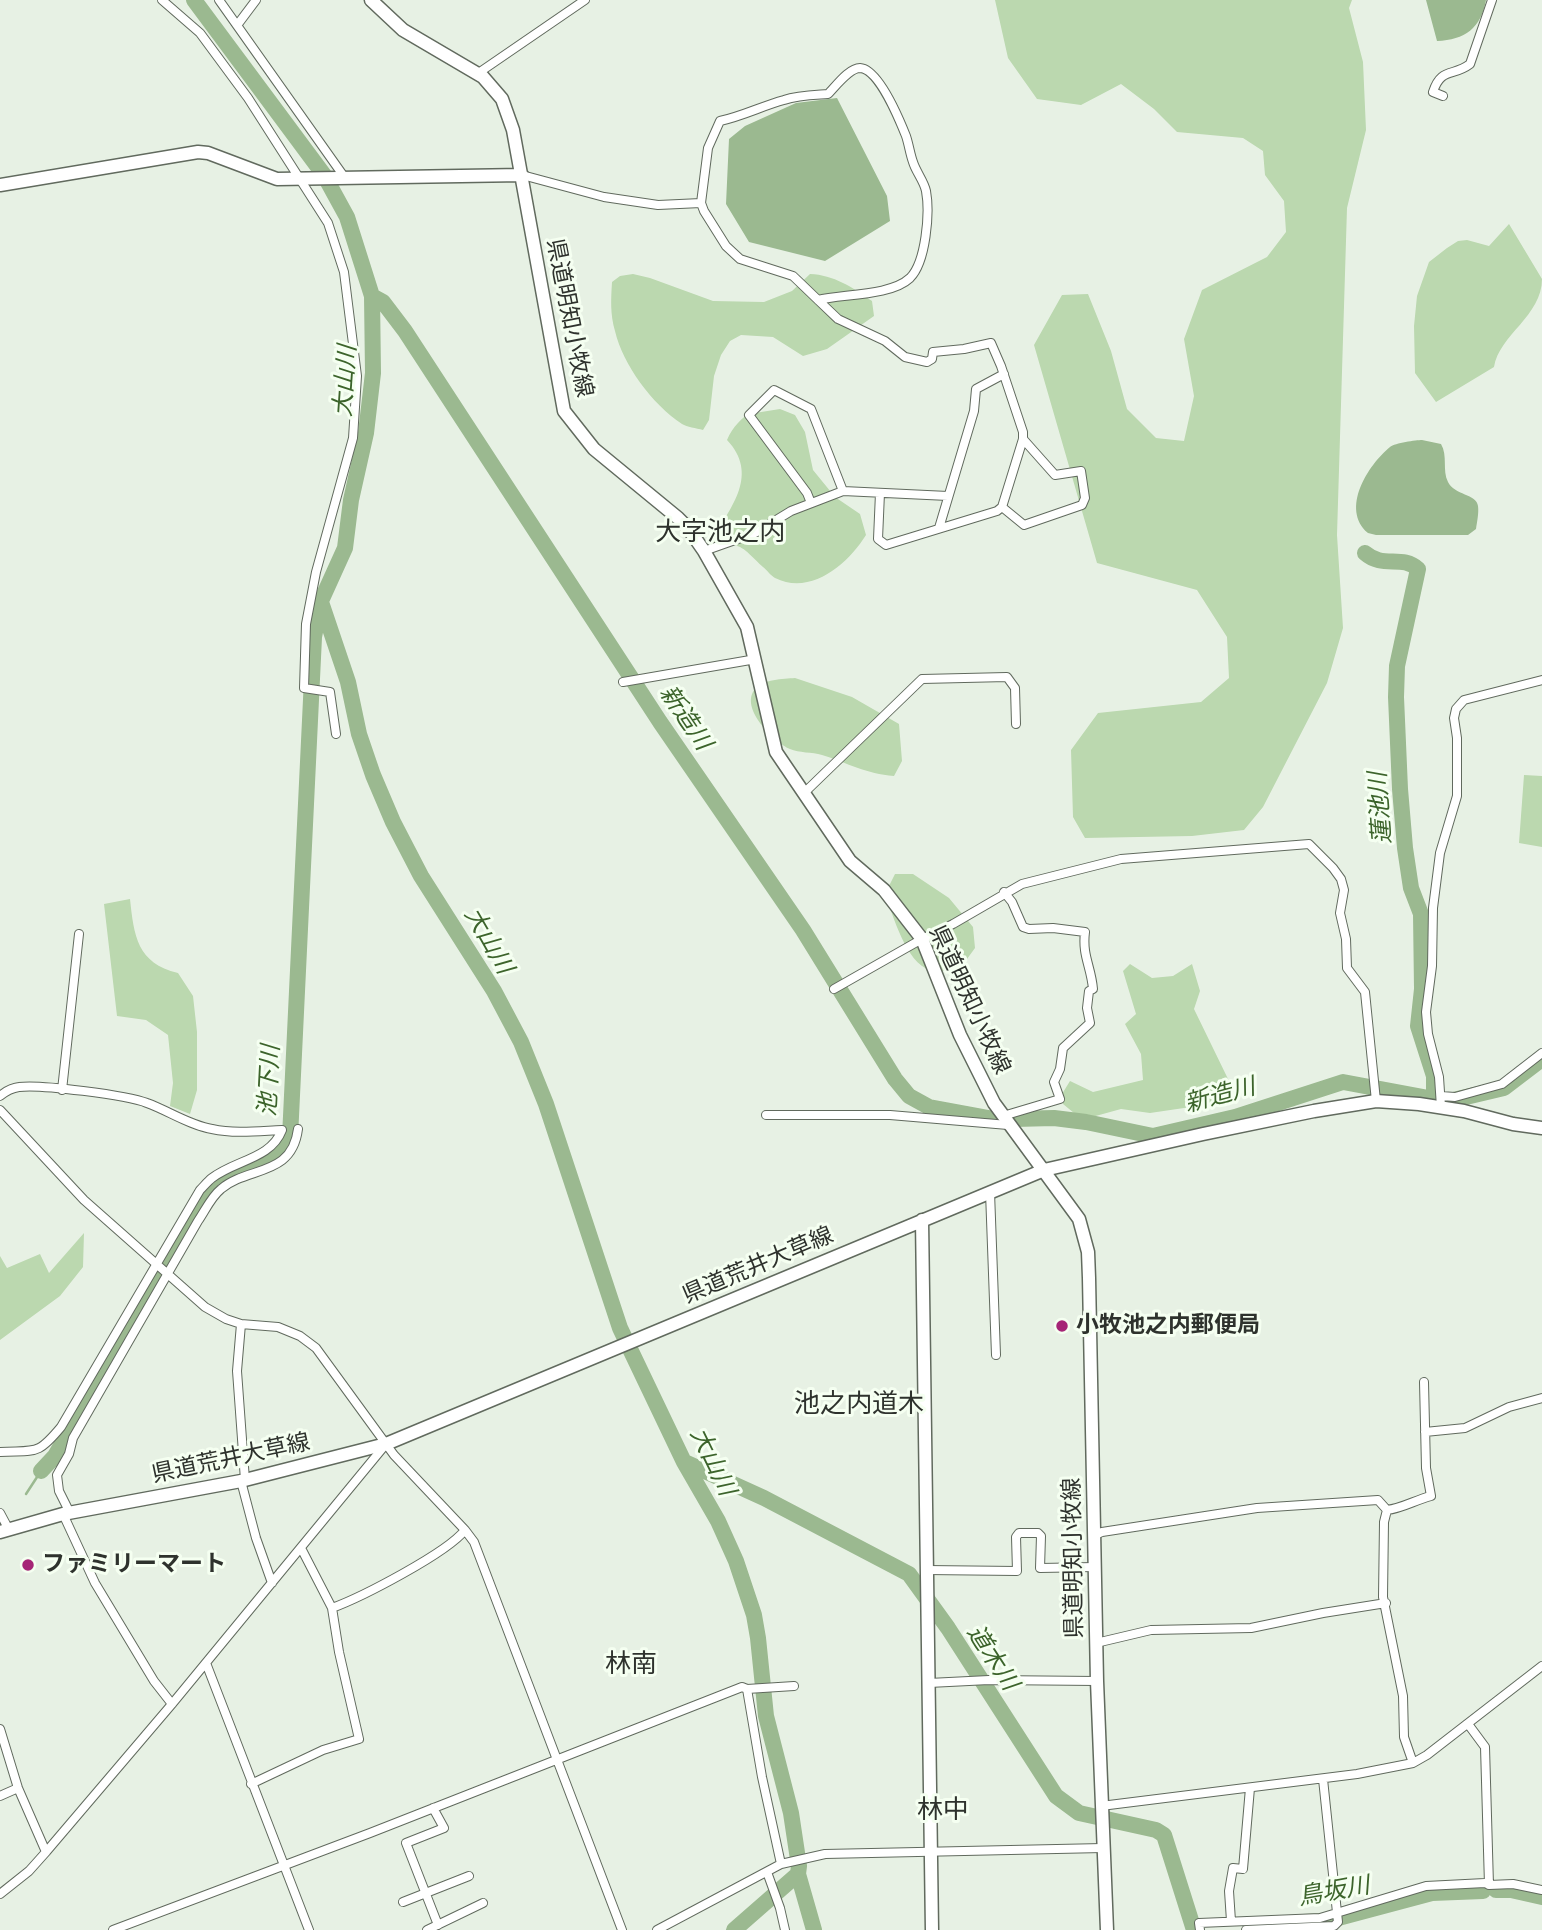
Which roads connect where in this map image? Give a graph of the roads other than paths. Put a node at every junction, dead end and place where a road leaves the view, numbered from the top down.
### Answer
1 (162, 0) edge
2 (219, 0) edge
3 (256, 0) edge
4 (371, 0) edge
5 (585, 0) edge
6 (1492, 0) edge
7 (238, 24) junction
8 (477, 74) junction
9 (1443, 96) dead end
10 (522, 175) junction
11 (345, 178) junction
12 (301, 179) junction
13 (0, 186) edge
14 (701, 202) junction
15 (818, 300) junction
16 (1004, 374) junction
17 (1023, 439) junction
18 (843, 491) junction
19 (880, 493) junction
20 (947, 496) junction
21 (811, 503) junction
22 (1002, 507) junction
23 (939, 528) junction
24 (704, 551) junction
25 (756, 659) junction
26 (1542, 680) edge
27 (623, 682) dead end
28 (1016, 724) dead end
29 (336, 734) dead end
30 (804, 793) junction
31 (1004, 892) junction
32 (79, 934) dead end
33 (922, 939) junction
34 (834, 989) dead end
35 (1542, 1053) edge
36 (62, 1090) junction
37 (0, 1096) edge
38 (1376, 1101) junction
39 (1441, 1102) junction
40 (0, 1110) edge
41 (766, 1115) dead end
42 (1005, 1121) junction
43 (1542, 1128) edge
44 (298, 1129) dead end
45 (1044, 1170) junction
46 (989, 1192) junction
47 (922, 1220) junction
48 (156, 1263) junction
49 (169, 1273) junction
50 (241, 1324) junction
51 (996, 1355) dead end
52 (1424, 1382) dead end
53 (1542, 1398) edge
54 (1425, 1432) junction
55 (386, 1444) junction
56 (0, 1452) edge
57 (243, 1480) junction
58 (1387, 1510) junction
59 (0, 1513) edge
60 (66, 1514) junction
61 (4, 1530) edge
62 (465, 1530) junction
63 (1095, 1535) junction
64 (302, 1548) junction
65 (1095, 1567) junction
66 (926, 1576) junction
67 (272, 1583) junction
68 (1386, 1604) junction
69 (332, 1608) junction
70 (1096, 1643) junction
71 (206, 1663) junction
72 (1542, 1667) edge
73 (1097, 1681) junction
74 (929, 1683) junction
75 (793, 1686) dead end
76 (749, 1688) junction
77 (172, 1704) junction
78 (1468, 1724) junction
79 (0, 1729) edge
80 (556, 1759) junction
81 (1413, 1763) junction
82 (1323, 1779) junction
83 (251, 1784) junction
84 (1250, 1787) junction
85 (18, 1788) junction
86 (0, 1796) edge
87 (433, 1808) junction
88 (1102, 1815) junction
89 (1103, 1849) junction
90 (46, 1852) junction
91 (931, 1852) junction
92 (781, 1864) junction
93 (284, 1866) junction
94 (767, 1872) junction
95 (469, 1876) dead end
96 (1489, 1885) junction
97 (1, 1889) edge
98 (1542, 1890) edge
99 (427, 1894) junction
100 (403, 1902) dead end
101 (483, 1903) dead end
102 (1337, 1917) junction
103 (1231, 1921) junction
104 (438, 1925) junction
105 (1199, 1926) edge
106 (113, 1930) edge
107 (309, 1930) edge
108 (427, 1930) edge
109 (622, 1930) edge
110 (657, 1930) edge
111 (785, 1930) edge
112 (932, 1930) edge
113 (1107, 1930) edge
114 (1246, 1930) edge

1 - 12 street
2 - 7 street
3 - 7 street
4 - 8 main road, 県道明知小牧線
5 - 8 street
6 - 9 street
7 - 11 street
8 - 10 main road, 県道明知小牧線
10 - 11 main road
10 - 14 street
10 - 24 main road, 県道明知小牧線
11 - 12 main road
12 - 13 main road
12 - 29 street
14 - 15 street
14 - 15 street
15 - 16 street
16 - 17 street
16 - 20 street
17 - 22 street
17 - 22 street
18 - 19 street
18 - 21 street
18 - 21 street
19 - 20 street
19 - 23 street
20 - 23 street
21 - 24 street
22 - 23 street
24 - 25 main road, 県道明知小牧線
25 - 27 street
25 - 30 main road, 県道明知小牧線
26 - 39 street
28 - 30 street
30 - 33 main road, 県道明知小牧線
31 - 33 street
31 - 38 street
31 - 42 street
32 - 36 street
33 - 34 street
33 - 42 main road, 県道明知小牧線
35 - 39 street
36 - 37 street
36 - 48 street
38 - 39 main road, 県道荒井大草線
38 - 45 main road, 県道荒井大草線
39 - 43 main road, 県道荒井大草線
40 - 48 street
41 - 42 street
42 - 45 main road, 県道明知小牧線
44 - 49 street
45 - 46 main road, 県道荒井大草線
45 - 63 main road, 県道明知小牧線
46 - 47 main road, 県道荒井大草線
46 - 51 street
47 - 55 main road, 県道荒井大草線
47 - 66 main road
48 - 49 street
48 - 56 street
49 - 50 street
49 - 60 street
50 - 55 street
50 - 57 street
52 - 54 street
53 - 54 street
54 - 58 street
55 - 57 main road, 県道荒井大草線
55 - 62 street
55 - 64 street
57 - 60 main road, 県道荒井大草線
57 - 67 street
58 - 63 street
58 - 68 street
59 - 61 street
60 - 61 main road, 県道荒井大草線
60 - 77 street
62 - 69 street
62 - 80 street
63 - 65 main road, 県道明知小牧線
64 - 67 street
64 - 69 street
65 - 66 street
65 - 70 main road, 県道明知小牧線
66 - 74 main road
67 - 71 street
68 - 70 street
68 - 81 street
69 - 83 street
70 - 73 main road, 県道明知小牧線
71 - 77 street
71 - 83 street
72 - 78 street
73 - 74 street
73 - 88 main road, 県道明知小牧線
74 - 91 main road
75 - 76 street
76 - 80 street
76 - 92 street
77 - 90 street
78 - 81 street
78 - 96 street
79 - 85 street
80 - 87 street
80 - 109 street
81 - 82 street
82 - 84 street
82 - 102 street
83 - 93 street
84 - 88 street
84 - 103 street
85 - 86 street
85 - 90 street
87 - 93 street
87 - 99 street
88 - 89 main road, 県道明知小牧線
89 - 91 street
89 - 113 main road, 県道明知小牧線
90 - 97 street
91 - 92 street
91 - 112 main road
92 - 94 street
93 - 106 street
93 - 107 street
94 - 110 street
94 - 111 street
95 - 99 street
96 - 98 street
96 - 102 street
99 - 100 street
99 - 104 street
101 - 104 street
102 - 103 street
102 - 114 street
103 - 105 street
104 - 108 street

